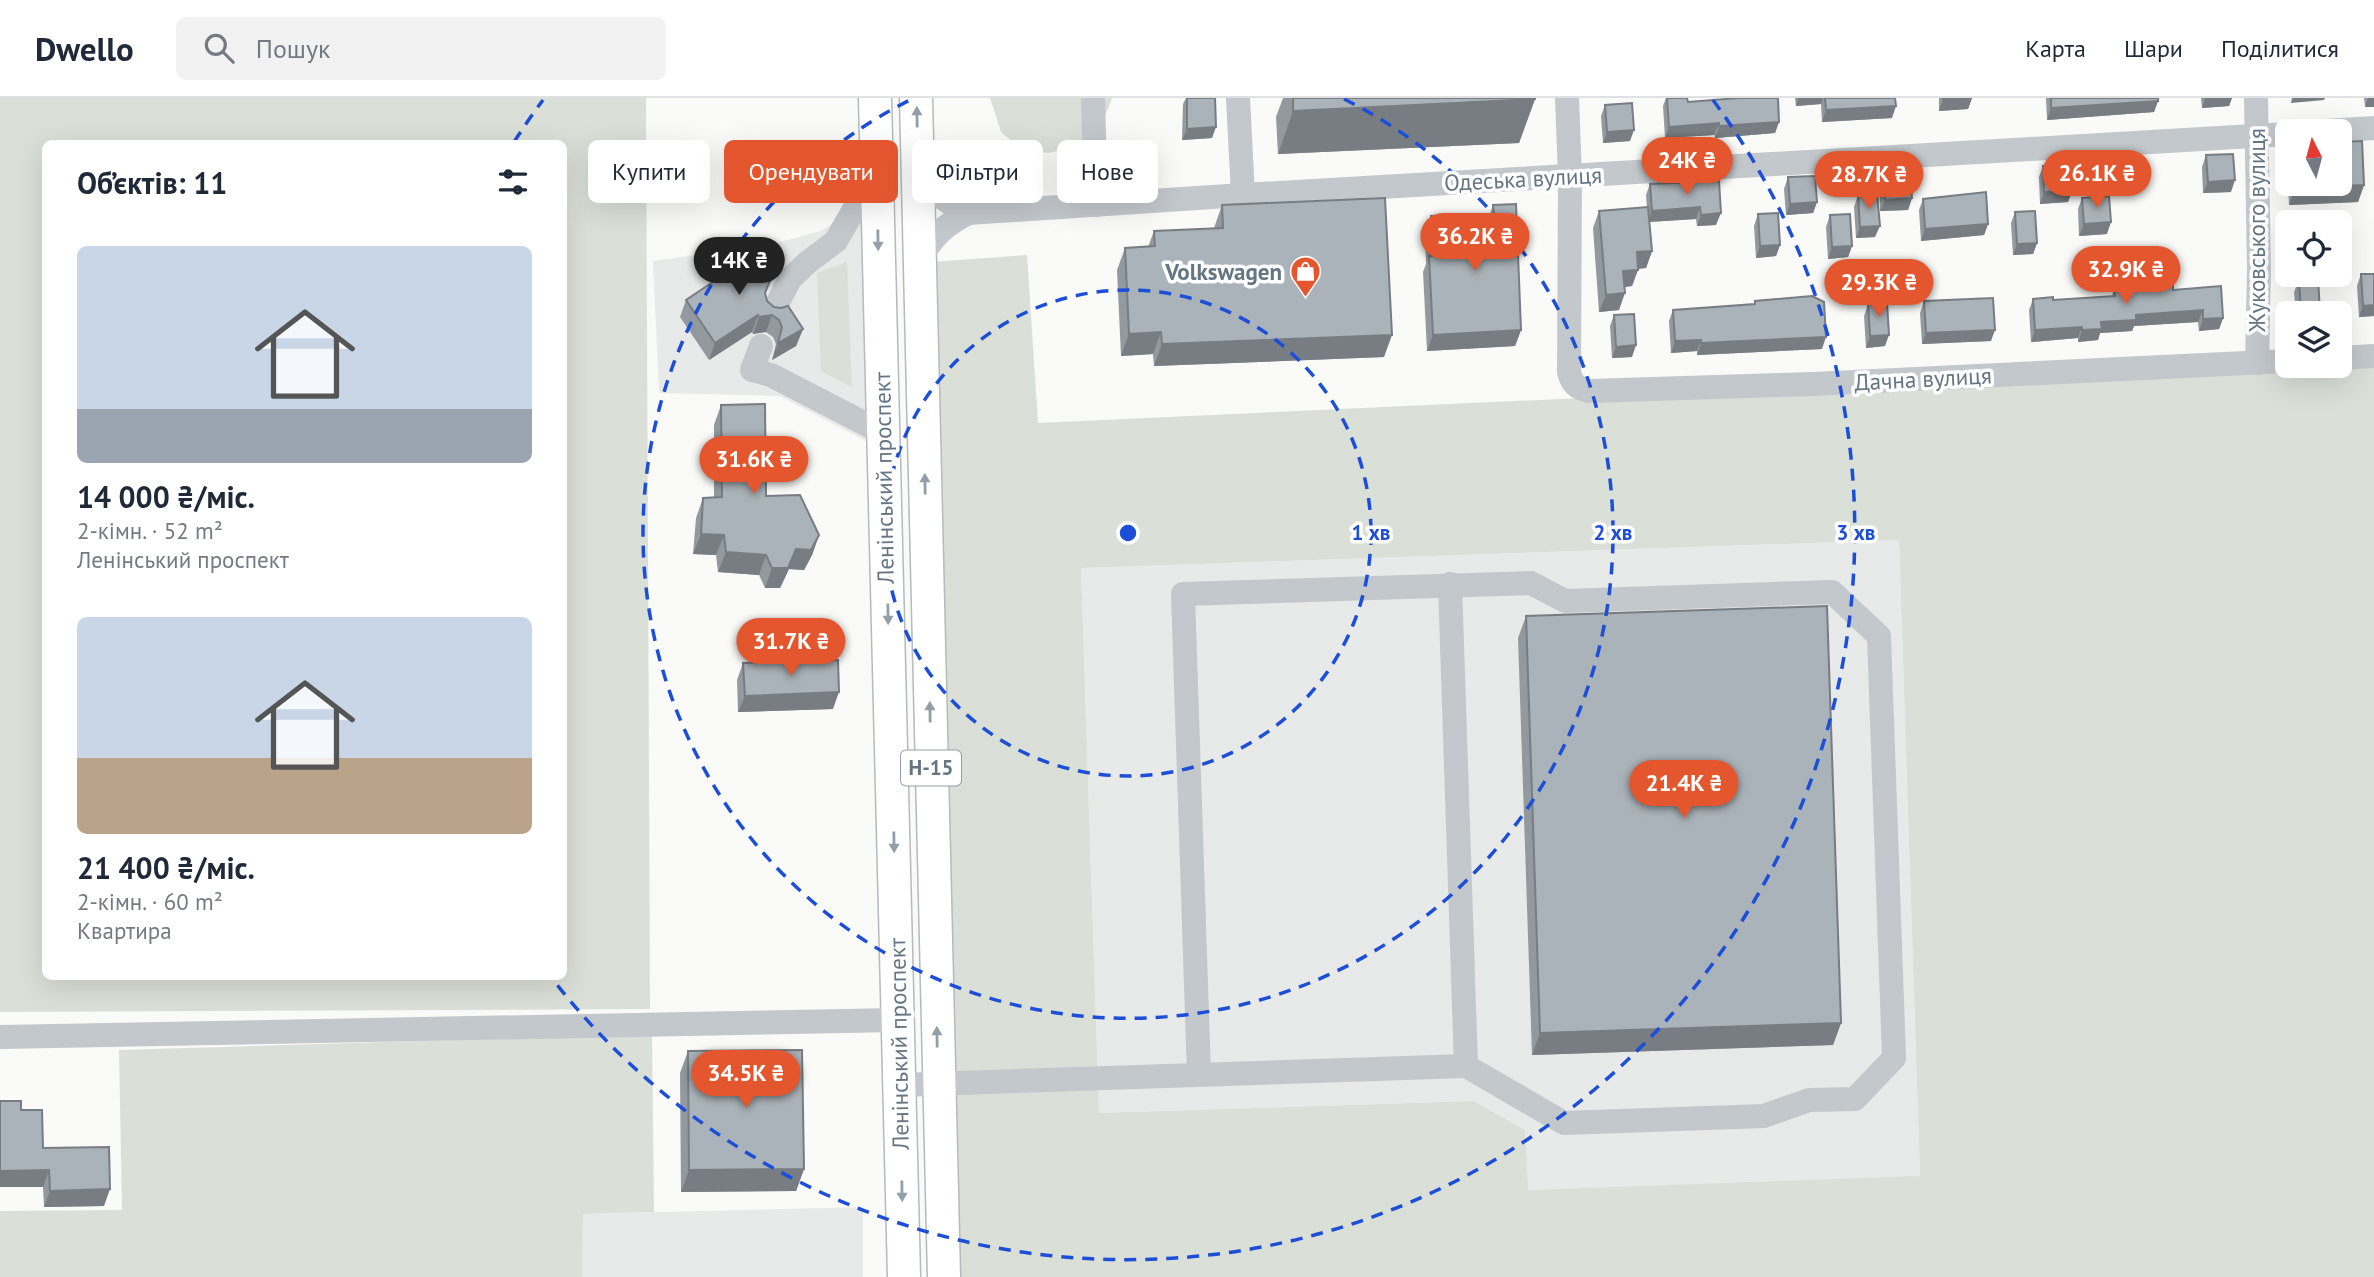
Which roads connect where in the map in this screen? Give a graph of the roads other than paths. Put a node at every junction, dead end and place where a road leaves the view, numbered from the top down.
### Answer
1 (875, 98) edge
2 (916, 98) edge
3 (1093, 98) edge
4 (1238, 98) edge
5 (1567, 98) edge
6 (2256, 98) edge
7 (2374, 128) edge
8 (2352, 129) edge
9 (2275, 134) edge
10 (2257, 135) junction
11 (876, 140) edge
12 (917, 140) edge
13 (1570, 177) junction
14 (1243, 195) junction
15 (857, 203) edge
16 (878, 203) edge
17 (919, 203) edge
18 (947, 203) edge
19 (1096, 205) junction
20 (968, 213) junction
21 (920, 258) junction
22 (774, 310) edge
23 (761, 346) dead end
24 (2374, 356) edge
25 (2352, 357) edge
26 (2275, 362) edge
27 (2257, 363) junction
28 (883, 433) junction
29 (1450, 584) junction
30 (898, 1020) junction
31 (0, 1037) edge
32 (1466, 1066) junction
33 (1199, 1075) junction
34 (938, 1084) junction
35 (900, 1085) junction
36 (904, 1277) edge
37 (944, 1277) edge

1 - 11 main road, Ленінський проспект / Н-15
12 -> 2 main road, Ленінський проспект / Н-15
3 - 19 street
4 - 14 street
5 - 13 street
6 - 10 street, Жуковського вулиця
7 - 8 street
9 - 10 street, Одеська вулиця
10 - 13 street, Одеська вулиця
10 - 27 street, Жуковського вулиця
13 - 14 street, Одеська вулиця
13 - 27 street, Дачна вулиця
14 - 19 street, Одеська вулиця
15 - 22 street
16 -> 28 main road, Ленінський проспект / Н-15
17 - 21 main road, Ленінський проспект / Н-15
18 - 20 street
19 - 20 street, Одеська вулиця
20 - 21 street, Одеська вулиця
34 -> 21 main road, Ленінський проспект / Н-15
23 - 28 street
24 - 25 street
26 - 27 street, Дачна вулиця
28 -> 30 main road, Ленінський проспект / Н-15
29 - 32 street
29 - 32 street
29 - 33 street
30 - 31 street
30 - 35 main road, Ленінський проспект / Н-15
32 - 33 street
33 - 34 street
34 - 35 street
34 - 37 main road, Ленінський проспект / Н-15
35 -> 36 main road, Ленінський проспект / Н-15

